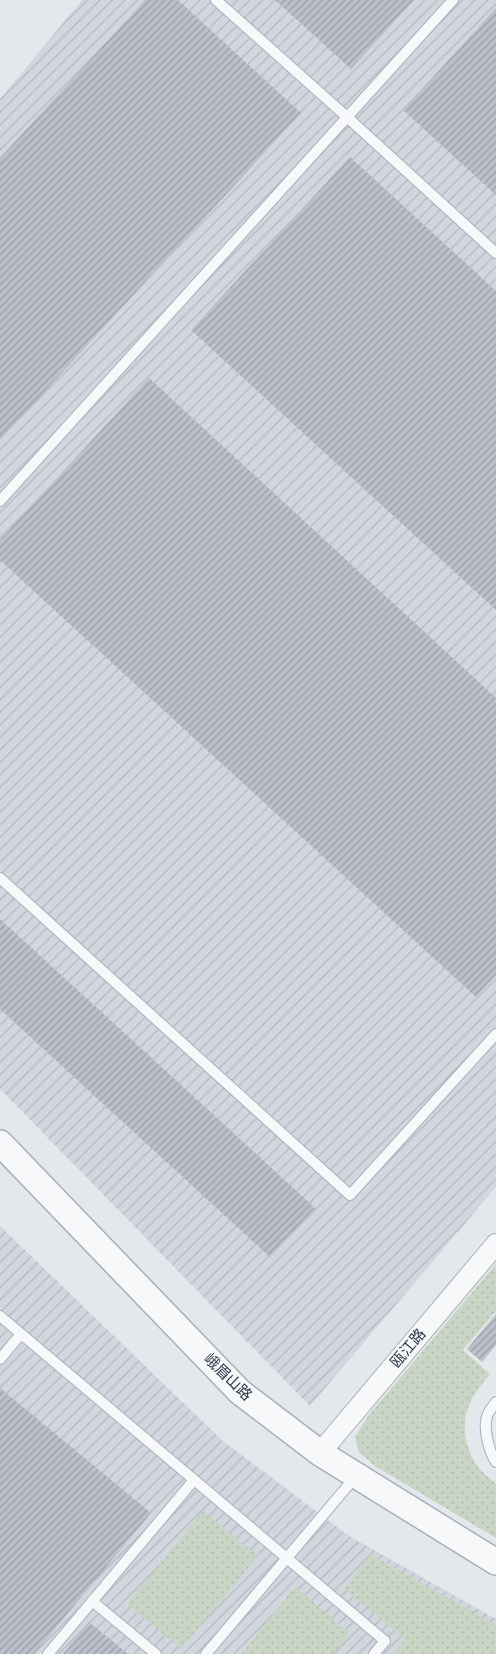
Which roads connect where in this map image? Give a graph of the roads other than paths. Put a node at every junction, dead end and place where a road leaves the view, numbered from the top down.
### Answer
1 (216, 0) edge
2 (453, 0) edge
3 (347, 117) junction
4 (496, 253) edge
5 (0, 501) edge
6 (0, 878) edge
7 (496, 1034) edge
8 (0, 1143) edge
9 (496, 1244) edge
10 (0, 1316) edge
11 (21, 1334) junction
12 (0, 1359) edge
13 (496, 1402) edge
14 (320, 1452) junction
15 (496, 1462) edge
16 (356, 1475) junction
17 (194, 1480) junction
18 (287, 1559) junction
19 (496, 1562) edge
20 (92, 1601) junction
21 (48, 1654) edge
22 (156, 1654) edge
23 (206, 1654) edge
24 (374, 1654) edge

1 - 3 lane
2 - 3 lane
3 - 4 lane
3 - 5 lane
6 - 7 lane
8 - 14 street, 峨眉山路
9 - 14 street, 瓯江路
10 - 11 lane
11 - 12 lane
11 - 17 lane
13 - 15 lane
14 - 16 street, 峨眉山路
16 - 18 lane
16 - 19 street, 峨眉山路
17 - 18 lane
17 - 20 lane
18 - 23 lane
18 - 24 lane
20 - 21 lane
20 - 22 lane

